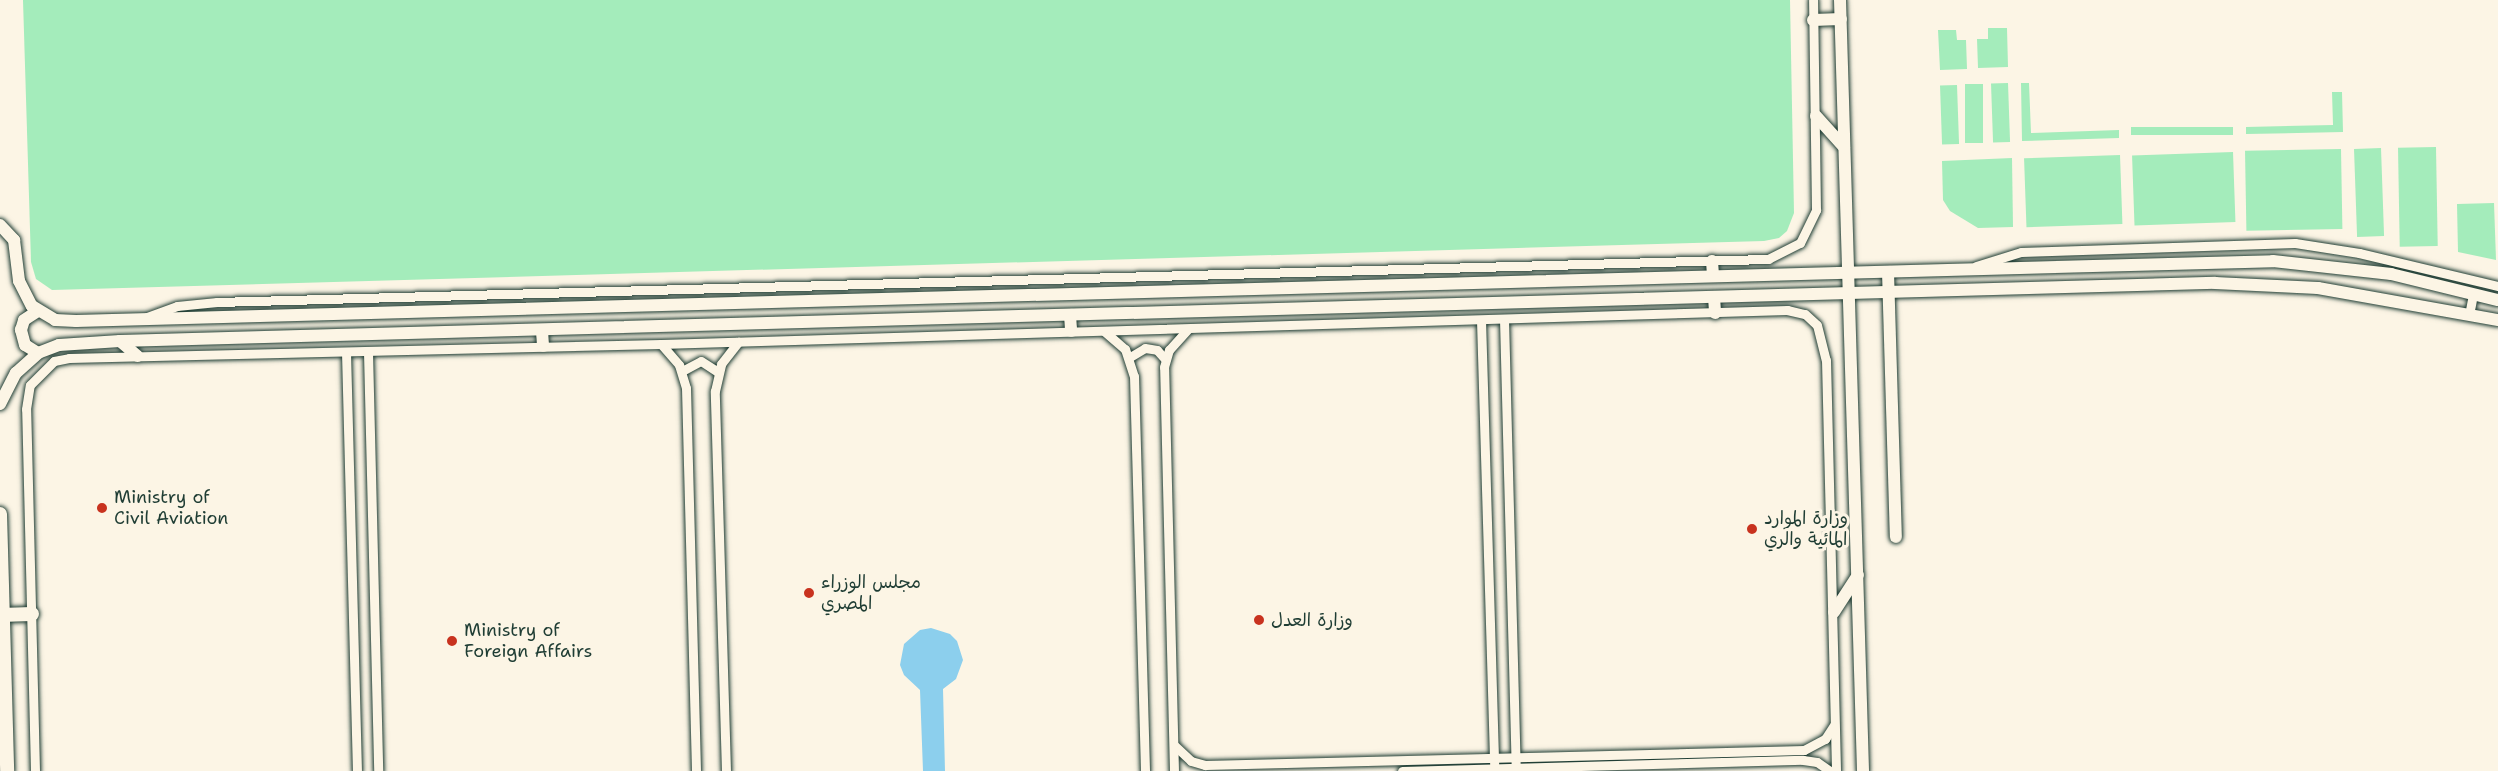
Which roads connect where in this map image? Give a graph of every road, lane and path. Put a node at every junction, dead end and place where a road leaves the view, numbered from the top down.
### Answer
1 (1813, 0) edge
2 (1840, 0) edge
3 (1813, 20) junction
4 (1841, 20) junction
5 (1816, 116) junction
6 (1844, 147) junction
7 (0, 225) edge
8 (1712, 261) junction
9 (1963, 271) junction
10 (1888, 272) junction
11 (1848, 273) junction
12 (1713, 276) junction
13 (2498, 286) edge
14 (1848, 291) junction
15 (1888, 291) junction
16 (1094, 294) junction
17 (2473, 295) junction
18 (1714, 297) junction
19 (2498, 300) edge
20 (38, 311) junction
21 (1715, 313) junction
22 (1095, 314) junction
23 (1070, 315) junction
24 (2469, 315) junction
25 (1504, 319) junction
26 (1481, 320) junction
27 (2498, 320) edge
28 (141, 321) junction
29 (1189, 328) junction
30 (542, 331) junction
31 (1071, 331) junction
32 (1104, 331) junction
33 (120, 341) junction
34 (738, 342) junction
35 (662, 344) junction
36 (543, 346) junction
37 (346, 352) junction
38 (368, 352) junction
39 (38, 353) junction
40 (137, 356) junction
41 (1130, 357) junction
42 (1165, 359) junction
43 (682, 371) junction
44 (718, 372) junction
45 (0, 404) edge
46 (0, 514) edge
47 (1896, 537) dead end
48 (1858, 574) junction
49 (1834, 612) junction
50 (32, 614) junction
51 (1, 615) edge
52 (1835, 723) junction
53 (1174, 745) junction
54 (1515, 756) junction
55 (1493, 757) junction
56 (696, 766) edge
57 (1594, 768) edge
58 (1621, 768) edge
59 (1516, 769) edge
60 (1494, 770) edge
61 (7, 771) edge
62 (35, 771) edge
63 (357, 771) edge
64 (378, 771) edge
65 (686, 771) edge
66 (726, 771) edge
67 (1145, 771) edge
68 (1174, 771) edge
69 (1401, 771) edge
70 (1830, 771) edge
71 (1836, 771) edge
72 (1863, 771) edge

1 - 3 street
2 - 4 street
3 - 4 street
3 - 5 street
4 - 6 street
5 - 6 street
5 - 8 street
6 - 11 street
7 - 20 street
8 - 12 street
8 - 28 street
9 - 10 street
9 - 13 street
9 - 17 street
10 - 11 street
10 - 15 street
11 - 12 street
11 - 14 street
12 - 16 street
14 - 15 street
14 - 18 street
14 - 48 street
15 - 24 street
15 - 47 street
16 - 22 street
16 - 28 street
17 - 19 street
17 - 24 street
18 - 21 street
18 - 22 street
20 - 28 street
20 - 39 street
21 - 25 street
21 - 49 street
22 - 23 street
23 - 30 street
23 - 31 street
24 - 27 street
25 - 26 street
25 - 54 street
26 - 29 street
26 - 55 street
29 - 32 street
29 - 42 street
30 - 33 street
30 - 36 street
31 - 32 street
31 - 34 street
32 - 41 street
33 - 39 street
33 - 40 street
34 - 35 street
34 - 44 street
35 - 36 street
35 - 43 street
36 - 38 street
37 - 38 street
37 - 40 street
37 - 63 street
38 - 64 street
39 - 45 street
40 - 50 street
41 - 42 street
41 - 67 street
42 - 53 street
43 - 44 street
43 - 56 street
44 - 66 street
46 - 51 main road
48 - 49 street
48 - 72 street
49 - 52 street
50 - 51 main road
50 - 62 street
51 - 61 main road
52 - 54 street
52 - 71 street
53 - 55 street
53 - 68 street
54 - 55 street
54 - 59 street
55 - 60 street
56 - 65 street
57 - 58 street
57 - 59 street
58 - 70 street
59 - 60 street
60 - 69 street

